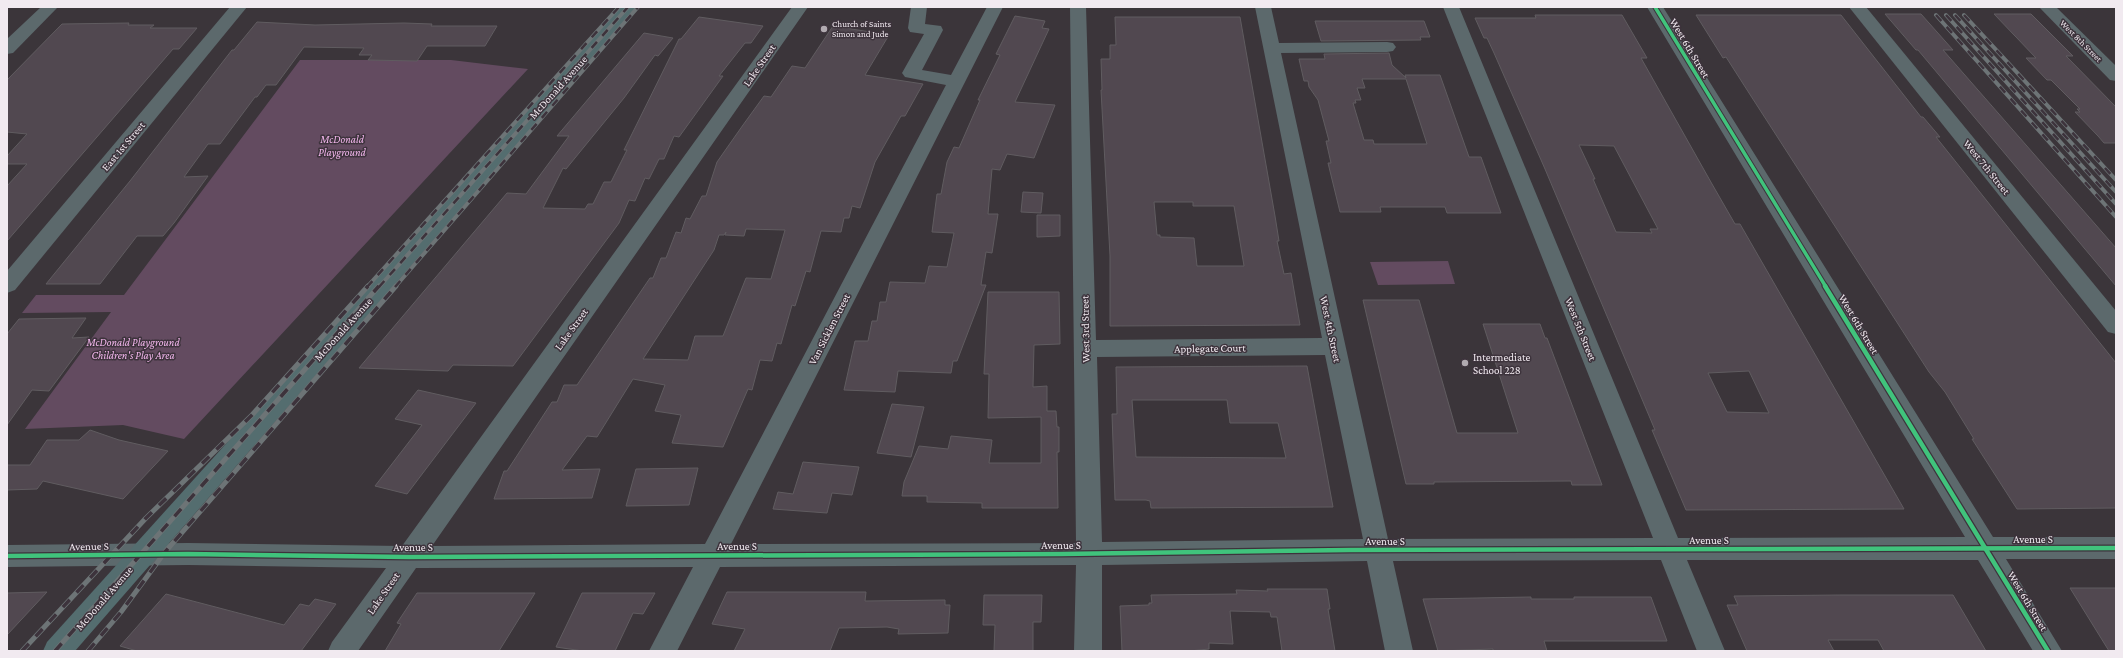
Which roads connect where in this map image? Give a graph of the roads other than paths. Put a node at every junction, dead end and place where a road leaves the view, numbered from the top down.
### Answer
1 (50, 7) edge
2 (239, 7) edge
3 (629, 7) edge
4 (800, 7) edge
5 (919, 7) edge
6 (995, 7) edge
7 (1078, 7) edge
8 (1263, 7) edge
9 (1451, 7) edge
10 (1655, 7) edge
11 (1857, 7) edge
12 (2047, 7) edge
13 (1387, 47) dead end
14 (1271, 48) junction
15 (7, 49) edge
16 (2116, 76) edge
17 (957, 82) junction
18 (7, 285) edge
19 (2116, 326) edge
20 (1335, 346) junction
21 (1086, 349) junction
22 (1985, 548) junction
23 (2116, 548) edge
24 (1670, 549) junction
25 (1378, 550) junction
26 (143, 554) junction
27 (1089, 554) junction
28 (712, 555) junction
29 (7, 556) edge
30 (408, 557) junction
31 (57, 651) edge
32 (342, 651) edge
33 (663, 651) edge
34 (1088, 651) edge
35 (1399, 651) edge
36 (1711, 651) edge
37 (2048, 651) edge

1 - 15 street
2 - 18 street, East 1st Street
3 - 26 main road, McDonald Avenue
4 - 30 street, Lake Street
5 - 17 street
6 - 17 street, Van Sicklen Street
7 - 21 street, West 3rd Street
8 - 14 street, West 4th Street
9 - 24 street, West 5th Street
10 - 22 street, West 6th Street
11 - 19 street, West 7th Street
12 - 16 street, West 8th Street
13 - 14 street
14 - 20 street, West 4th Street
17 - 28 street, Van Sicklen Street
20 - 21 street, Applegate Court
20 - 25 street, West 4th Street
21 - 27 street, West 3rd Street
22 - 23 street, Avenue S
22 - 24 street, Avenue S
22 - 37 street, West 6th Street
24 - 25 street, Avenue S
24 - 36 street, West 5th Street
25 - 27 street, Avenue S
25 - 35 street, West 4th Street
26 - 29 street, Avenue S
26 - 30 street, Avenue S
26 - 31 main road, McDonald Avenue
27 - 28 street, Avenue S
27 - 34 street, West 3rd Street
28 - 30 street, Avenue S
28 - 33 street, Van Sicklen Street
30 - 32 street, Lake Street

